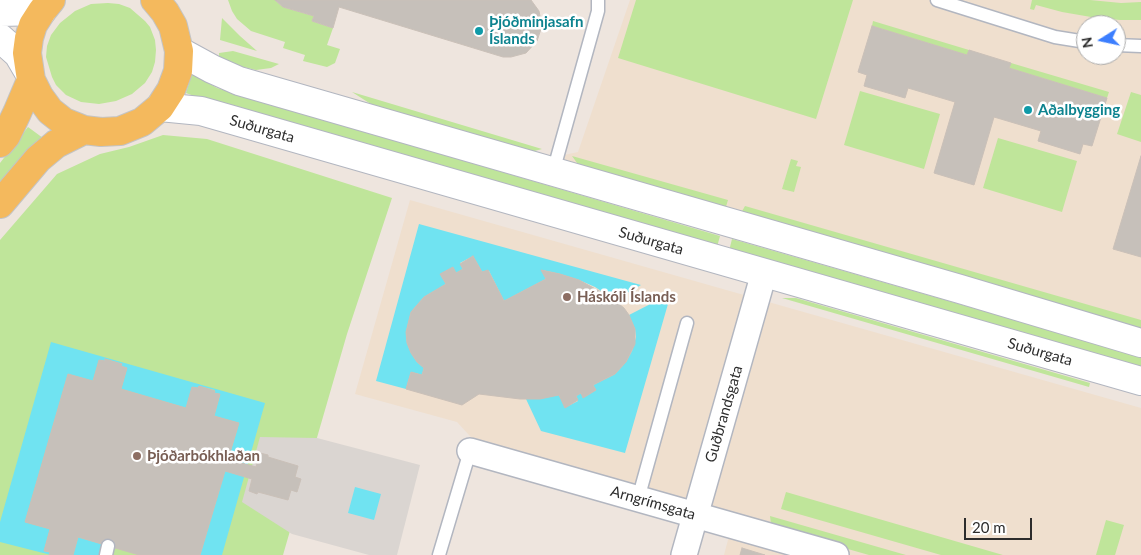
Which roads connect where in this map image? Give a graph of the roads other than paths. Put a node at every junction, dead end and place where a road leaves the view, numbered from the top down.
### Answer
1 (155, 0) edge
2 (181, 0) edge
3 (598, 0) edge
4 (937, 0) edge
5 (46, 5) edge
6 (0, 12) edge
7 (0, 38) edge
8 (176, 39) junction
9 (1076, 40) edge
10 (1126, 45) edge
11 (1141, 46) edge
12 (30, 75) junction
13 (160, 106) junction
14 (84, 130) junction
15 (0, 143) edge
16 (553, 172) junction
17 (0, 204) edge
18 (764, 273) junction
19 (687, 322) dead end
20 (1141, 343) edge
21 (1141, 381) edge
22 (470, 451) joint
23 (638, 499) junction
24 (696, 515) junction
25 (439, 555) edge
26 (684, 555) edge
27 (836, 555) edge

1 - 8 main road
2 - 8 main road
3 - 16 lane
4 - 9 lane
5 - 6 main road
5 - 12 main road
7 - 12 main road
8 - 13 main road
8 - 16 main road
10 - 11 lane
12 - 14 main road
12 - 15 main road
13 - 14 main road
13 - 18 main road, Suðurgata
14 - 17 main road
16 - 20 main road
18 - 21 main road, Suðurgata
18 - 24 street, Guðbrandsgata
19 - 23 lane
22 - 23 street, Arngrímsgata
22 - 25 lane
23 - 24 street, Arngrímsgata
24 - 26 street, Guðbrandsgata
24 - 27 street, Arngrímsgata

